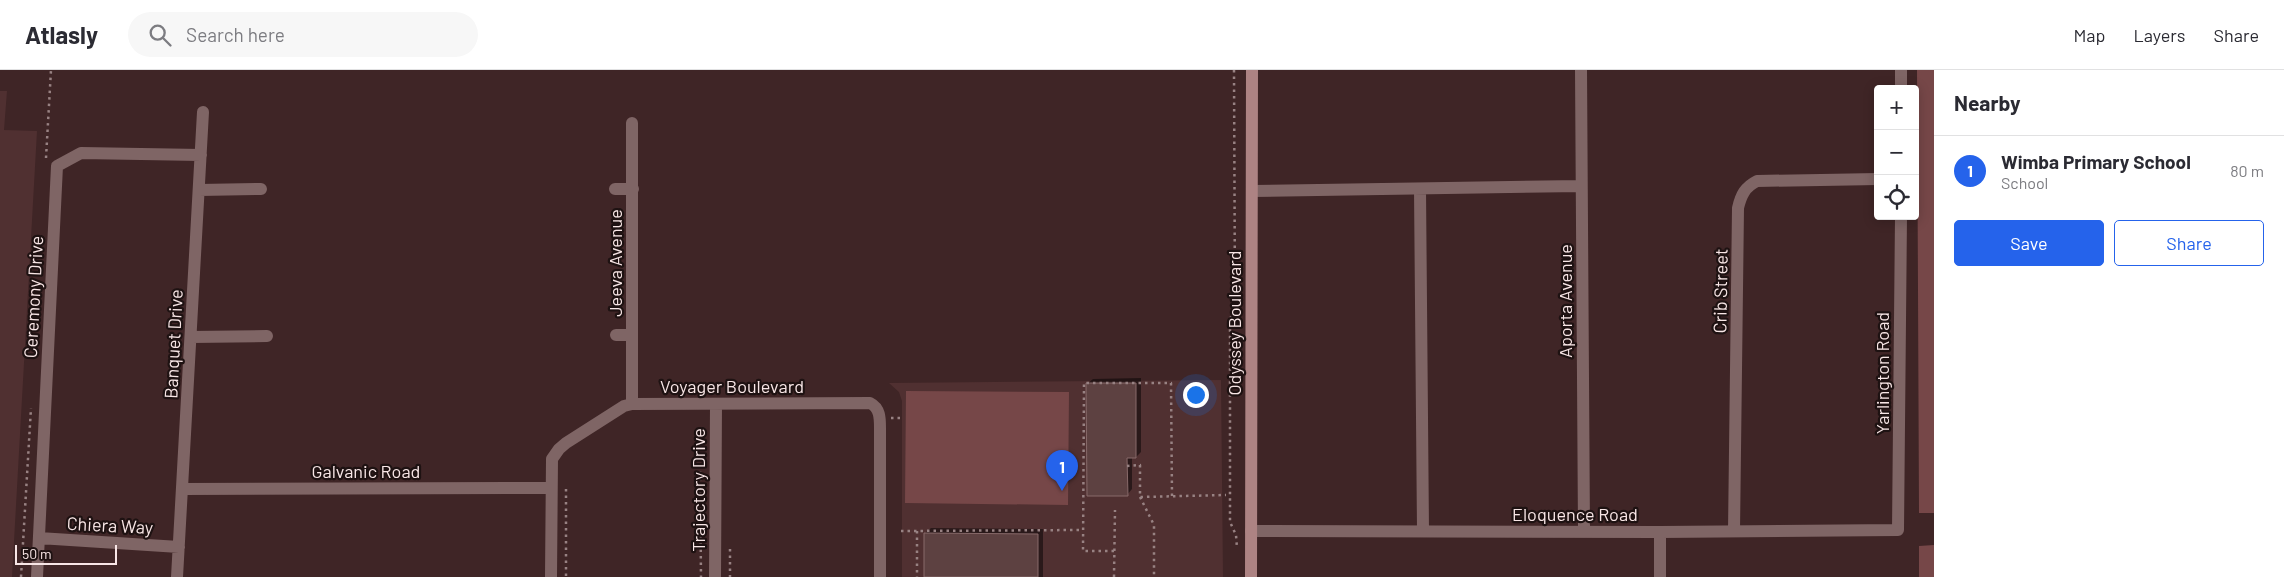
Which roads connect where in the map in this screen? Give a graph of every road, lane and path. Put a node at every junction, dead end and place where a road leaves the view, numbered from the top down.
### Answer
1 (1234, 70) edge
2 (1252, 70) edge
3 (1581, 70) edge
4 (1901, 70) edge
5 (1901, 85) edge
6 (203, 112) dead end
7 (632, 123) dead end
8 (201, 155) junction
9 (1874, 179) edge
10 (1581, 186) junction
11 (615, 189) dead end
12 (632, 189) junction
13 (1420, 189) junction
14 (199, 190) junction
15 (261, 190) dead end
16 (1252, 191) junction
17 (1901, 220) edge
18 (616, 335) dead end
19 (632, 335) junction
20 (191, 336) junction
21 (268, 336) dead end
22 (632, 404) junction
23 (716, 404) junction
24 (700, 465) dead end
25 (1127, 466) dead end
26 (566, 483) dead end
27 (551, 488) junction
28 (182, 489) junction
29 (1226, 495) dead end
30 (1140, 496) junction
31 (1172, 496) junction
32 (1115, 510) dead end
33 (1082, 530) junction
34 (1898, 530) joint
35 (901, 531) dead end
36 (916, 531) junction
37 (1251, 531) junction
38 (1424, 531) junction
39 (1584, 531) junction
40 (1734, 531) junction
41 (1660, 532) junction
42 (39, 538) junction
43 (179, 547) junction
44 (1114, 551) junction
45 (1237, 556) dead end
46 (37, 577) edge
47 (177, 577) edge
48 (551, 577) edge
49 (566, 577) edge
50 (700, 577) edge
51 (715, 577) edge
52 (880, 577) edge
53 (917, 577) edge
54 (1114, 577) edge
55 (1154, 577) edge
56 (1251, 577) edge
57 (1660, 577) edge

1 - 45 path
2 - 16 street, Odyssey Boulevard
3 - 10 street, Aporta Avenue
4 - 5 street
6 - 8 street, Banquet Drive
7 - 12 street, Jeeva Avenue
8 - 14 street, Banquet Drive
8 - 42 street, Ceremony Drive
9 - 40 street, Crib Street
10 - 13 street
10 - 39 street, Aporta Avenue
11 - 12 street
12 - 19 street, Jeeva Avenue
13 - 16 street
13 - 38 street
14 - 15 street
14 - 20 street, Banquet Drive
16 - 37 street, Odyssey Boulevard
17 - 34 street, Yarlington Road
18 - 19 street
19 - 22 street, Jeeva Avenue
20 - 21 street
20 - 28 street, Banquet Drive
22 - 23 street, Voyager Boulevard
22 - 27 street, Voyager Boulevard
23 - 51 street, Trajectory Drive
23 - 52 street, Voyager Boulevard
24 - 50 path
25 - 30 path
26 - 49 path
27 - 28 street, Galvanic Road
27 - 48 street, Voyager Boulevard
28 - 43 street, Banquet Drive
29 - 31 path
30 - 31 path
30 - 55 path
31 - 33 path
32 - 44 path
33 - 36 path
33 - 44 path
34 - 40 street, Eloquence Road
35 - 36 path
36 - 53 path
37 - 38 street, Eloquence Road
37 - 56 street, Odyssey Boulevard
38 - 39 street, Eloquence Road
39 - 41 street, Eloquence Road
40 - 41 street, Eloquence Road
41 - 57 street
42 - 43 street, Chiera Way
42 - 46 street, Ceremony Drive
43 - 47 street, Banquet Drive
44 - 54 path

